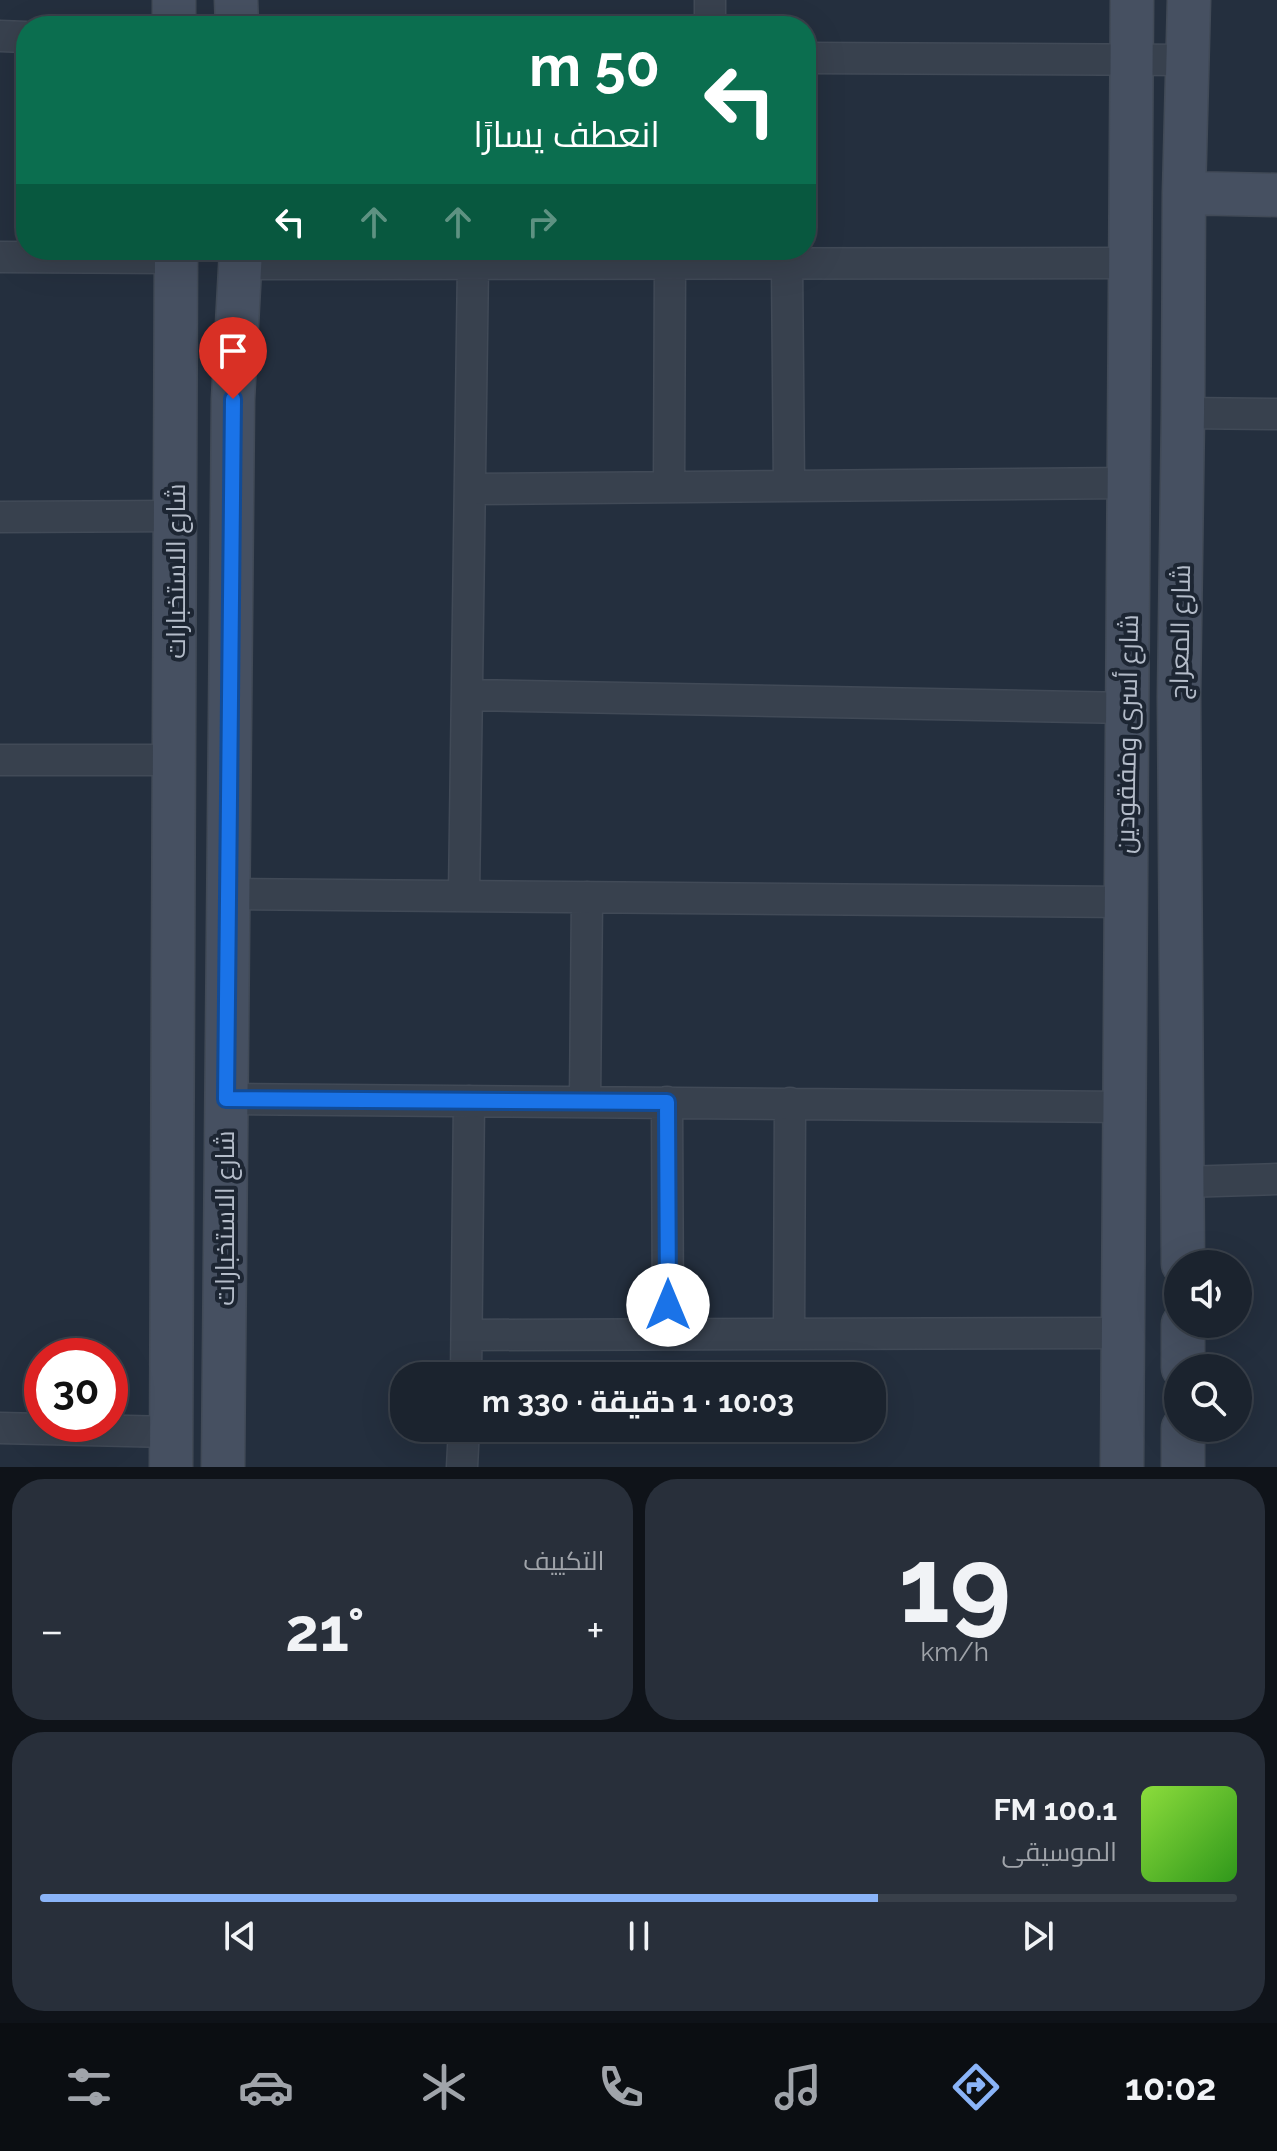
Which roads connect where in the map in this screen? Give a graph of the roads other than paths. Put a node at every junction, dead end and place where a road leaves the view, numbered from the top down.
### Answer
1 (1132, 0) edge
2 (1189, 0) edge
3 (816, 58) edge
4 (1132, 59) junction
5 (1188, 60) junction
6 (1184, 193) junction
7 (1277, 195) edge
8 (176, 260) edge
9 (241, 260) edge
10 (340, 260) edge
11 (541, 260) edge
12 (625, 260) edge
13 (1131, 263) junction
14 (473, 264) junction
15 (670, 264) junction
16 (787, 264) junction
17 (233, 399) junction
18 (176, 401) junction
19 (1183, 413) junction
20 (1277, 414) edge
21 (1129, 483) junction
22 (789, 486) junction
23 (669, 487) junction
24 (470, 489) junction
25 (176, 516) junction
26 (0, 517) edge
27 (467, 695) junction
28 (1128, 708) junction
29 (0, 760) edge
30 (175, 760) junction
31 (227, 894) junction
32 (464, 895) junction
33 (587, 897) junction
34 (1126, 902) junction
35 (226, 1099) junction
36 (469, 1101) junction
37 (585, 1102) junction
38 (667, 1102) junction
39 (790, 1103) junction
40 (1125, 1107) junction
41 (1277, 1179) edge
42 (1183, 1182) junction
43 (1183, 1250) edge
44 (1123, 1333) junction
45 (668, 1334) junction
46 (789, 1334) junction
47 (468, 1335) junction
48 (467, 1362) edge
49 (0, 1428) edge
50 (463, 1442) edge
51 (1183, 1442) edge
52 (171, 1450) edge
53 (223, 1467) edge
54 (462, 1467) edge
55 (1122, 1467) edge
56 (1183, 1467) edge

1 - 4 street, شارع أسرى ومفقودين
2 - 5 street, شارع المعراج
3 - 4 street
4 - 5 street
4 - 13 street, شارع أسرى ومفقودين
5 - 6 street, شارع المعراج
6 - 7 street
6 - 19 street, شارع المعراج
8 - 18 street, شارع الاستخبارات
9 - 17 street, شارع الاستخبارات
10 - 14 street
11 - 14 street
12 - 15 street
13 - 16 street
13 - 21 street, شارع أسرى ومفقودين
14 - 24 street
15 - 16 street
15 - 23 street
16 - 22 street
17 - 18 street
17 - 31 street, شارع الاستخبارات
18 - 25 street, شارع الاستخبارات
19 - 20 street
19 - 42 street, شارع المعراج
21 - 22 street
21 - 28 street, شارع أسرى ومفقودين
22 - 23 street
23 - 24 street
24 - 27 street
25 - 26 street
25 - 30 street, شارع الاستخبارات
27 - 28 street
27 - 32 street
28 - 34 street, شارع أسرى ومفقودين
29 - 30 street
30 - 52 street, شارع الاستخبارات
31 - 32 street
31 - 35 street, شارع الاستخبارات
32 - 33 street
33 - 34 street
33 - 37 street
34 - 40 street, شارع أسرى ومفقودين
35 - 36 street
35 - 53 street, شارع الاستخبارات
36 - 37 street
36 - 47 street
37 - 38 street
38 - 39 street
38 - 45 street
39 - 40 street
39 - 46 street
40 - 44 street, شارع أسرى ومفقودين
41 - 42 street
42 - 43 street, شارع المعراج
44 - 46 street
44 - 55 street, شارع أسرى ومفقودين
45 - 46 street
45 - 47 street
47 - 48 street
49 - 52 street
50 - 54 street
51 - 56 street

